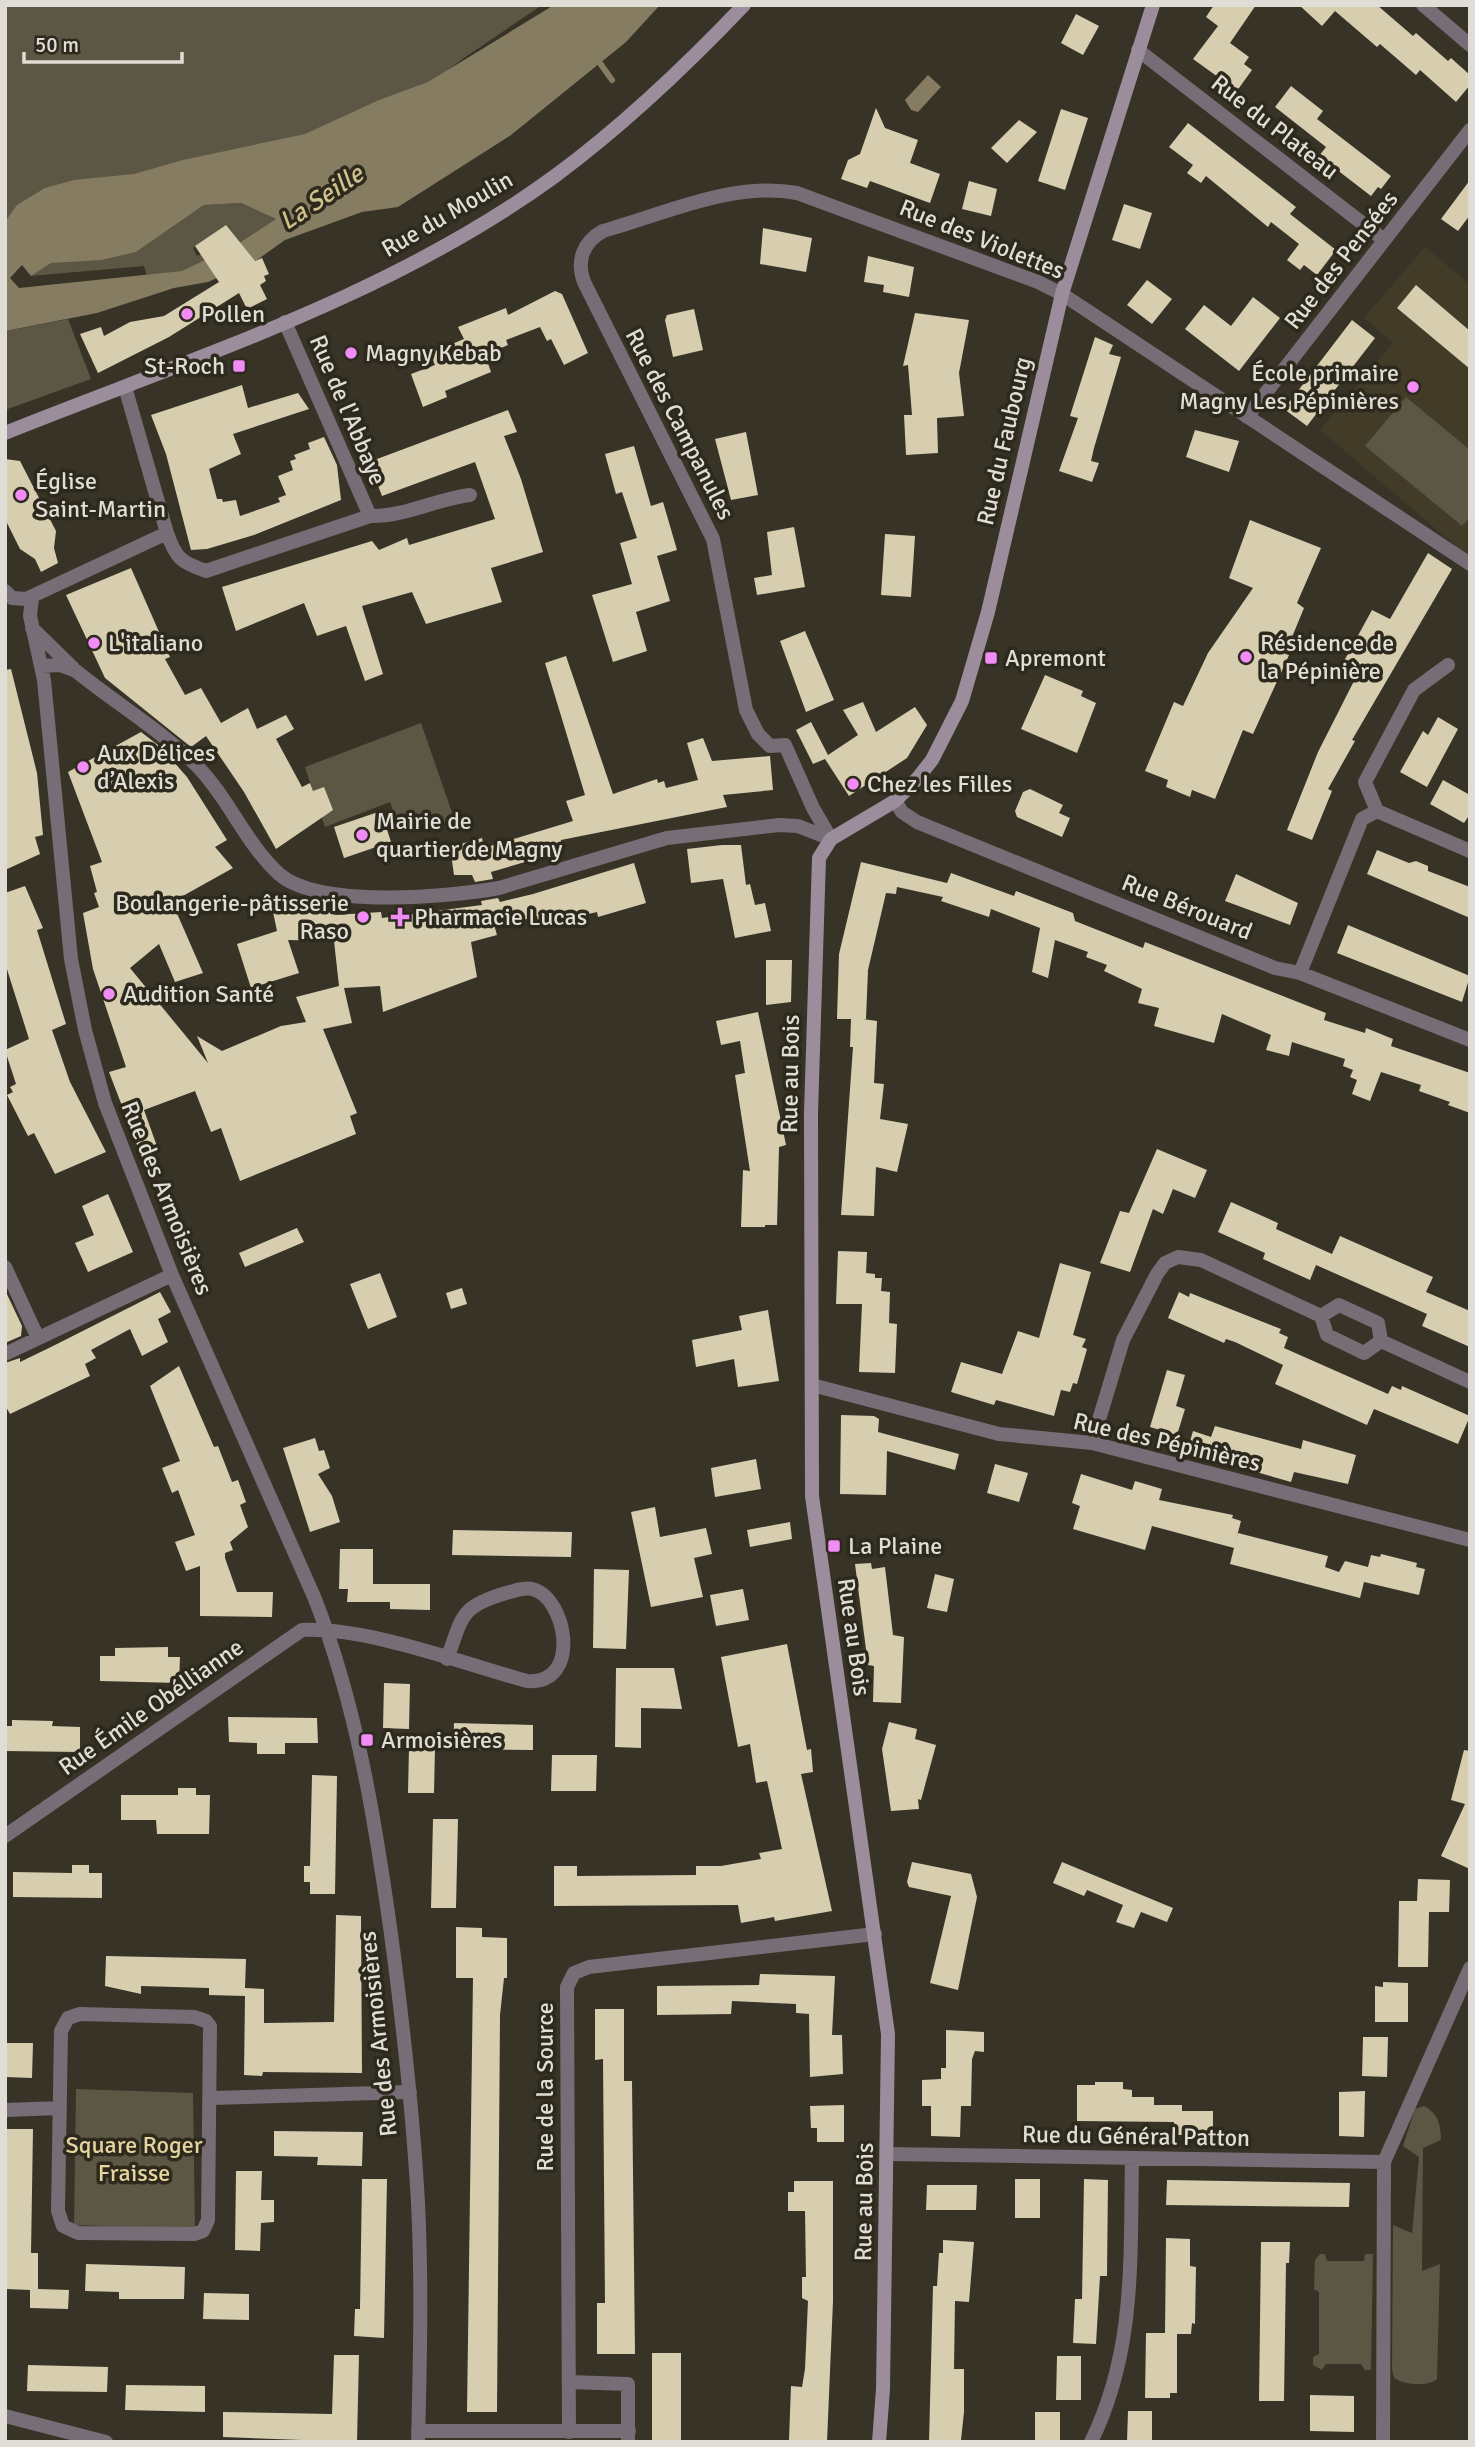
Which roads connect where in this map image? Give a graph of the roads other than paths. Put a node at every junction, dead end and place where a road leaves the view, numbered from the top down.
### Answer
1 (744, 5) edge
2 (1153, 5) edge
3 (1423, 5) edge
4 (1470, 45) edge
5 (1138, 50) junction
6 (1470, 130) edge
7 (1384, 240) junction
8 (584, 249) joint
9 (1062, 294) junction
10 (285, 322) junction
11 (125, 387) junction
12 (1248, 417) junction
13 (5, 433) edge
14 (470, 495) dead end
15 (370, 516) junction
16 (167, 533) junction
17 (1470, 564) edge
18 (8, 595) edge
19 (32, 597) junction
20 (31, 627) junction
21 (1448, 665) dead end
22 (42, 666) junction
23 (76, 671) junction
24 (895, 802) junction
25 (1377, 811) junction
26 (831, 839) junction
27 (1470, 851) edge
28 (1300, 973) junction
29 (1470, 1040) edge
30 (5, 1267) edge
31 (172, 1275) junction
32 (1321, 1316) junction
33 (38, 1338) junction
34 (1381, 1341) junction
35 (5, 1354) edge
36 (1470, 1382) edge
37 (812, 1385) junction
38 (1092, 1443) junction
39 (1470, 1540) edge
40 (327, 1629) junction
41 (447, 1659) junction
42 (5, 1836) edge
43 (875, 1934) junction
44 (1470, 1968) edge
45 (410, 2092) junction
46 (211, 2098) junction
47 (60, 2108) junction
48 (5, 2110) edge
49 (888, 2154) junction
50 (1132, 2159) junction
51 (1384, 2162) junction
52 (570, 2382) junction
53 (5, 2416) edge
54 (569, 2432) junction
55 (628, 2436) edge
56 (418, 2437) edge
57 (106, 2442) edge
58 (879, 2442) edge
59 (1091, 2442) edge
60 (1383, 2442) edge

1 - 10 main road, Rue du Moulin
2 - 5 main road, Rue du Faubourg
3 - 4 street
5 - 7 street, Rue du Plateau
5 - 9 main road, Rue du Faubourg
6 - 7 street, Rue des Pensées
7 - 12 street, Rue des Pensées
8 - 9 street, Rue des Violettes
8 - 26 street, Rue des Campanules
9 - 12 street, Rue des Violettes
9 - 24 main road, Rue du Faubourg
10 - 11 main road, Rue du Moulin
10 - 15 street, Rue de l'Abbaye
11 - 13 main road, Rue du Moulin
11 - 16 street, Rue de l'Abbaye
12 - 17 street, Rue des Violettes
14 - 15 street, Rue de l'Abbaye
15 - 16 street, Rue de l'Abbaye
16 - 19 street
18 - 19 street
18 - 20 street
19 - 20 street
20 - 22 street, Rue des Armoisières
20 - 23 street
21 - 25 street
22 - 23 street
22 - 31 street, Rue des Armoisières
23 - 26 street
24 - 26 main road, Rue du Faubourg
24 - 28 street, Rue Bérouard
25 - 27 street
25 - 28 street
26 - 37 main road, Rue au Bois
28 - 29 street, Rue Bérouard
30 - 33 street
31 - 33 street
31 - 40 street, Rue des Armoisières
32 - 34 street
32 - 34 street
32 - 38 street
33 - 35 street
34 - 36 street
37 - 38 street, Rue des Pépinières
37 - 43 main road, Rue au Bois
38 - 39 street, Rue des Pépinières
40 - 41 street
40 - 42 street, Rue Émile Obéllianne
40 - 45 street, Rue des Armoisières
41 - 41 street
43 - 49 main road, Rue au Bois
43 - 52 street, Rue de la Source
44 - 51 street
45 - 46 street
45 - 56 street, Rue des Armoisières
46 - 47 street
46 - 47 street
47 - 48 street
49 - 50 street, Rue du Général Patton
49 - 58 main road, Rue au Bois
50 - 51 street, Rue du Général Patton
50 - 59 street
51 - 60 street
52 - 54 street, Rue de la Source
52 - 55 street
53 - 57 street
54 - 55 street
54 - 56 street

